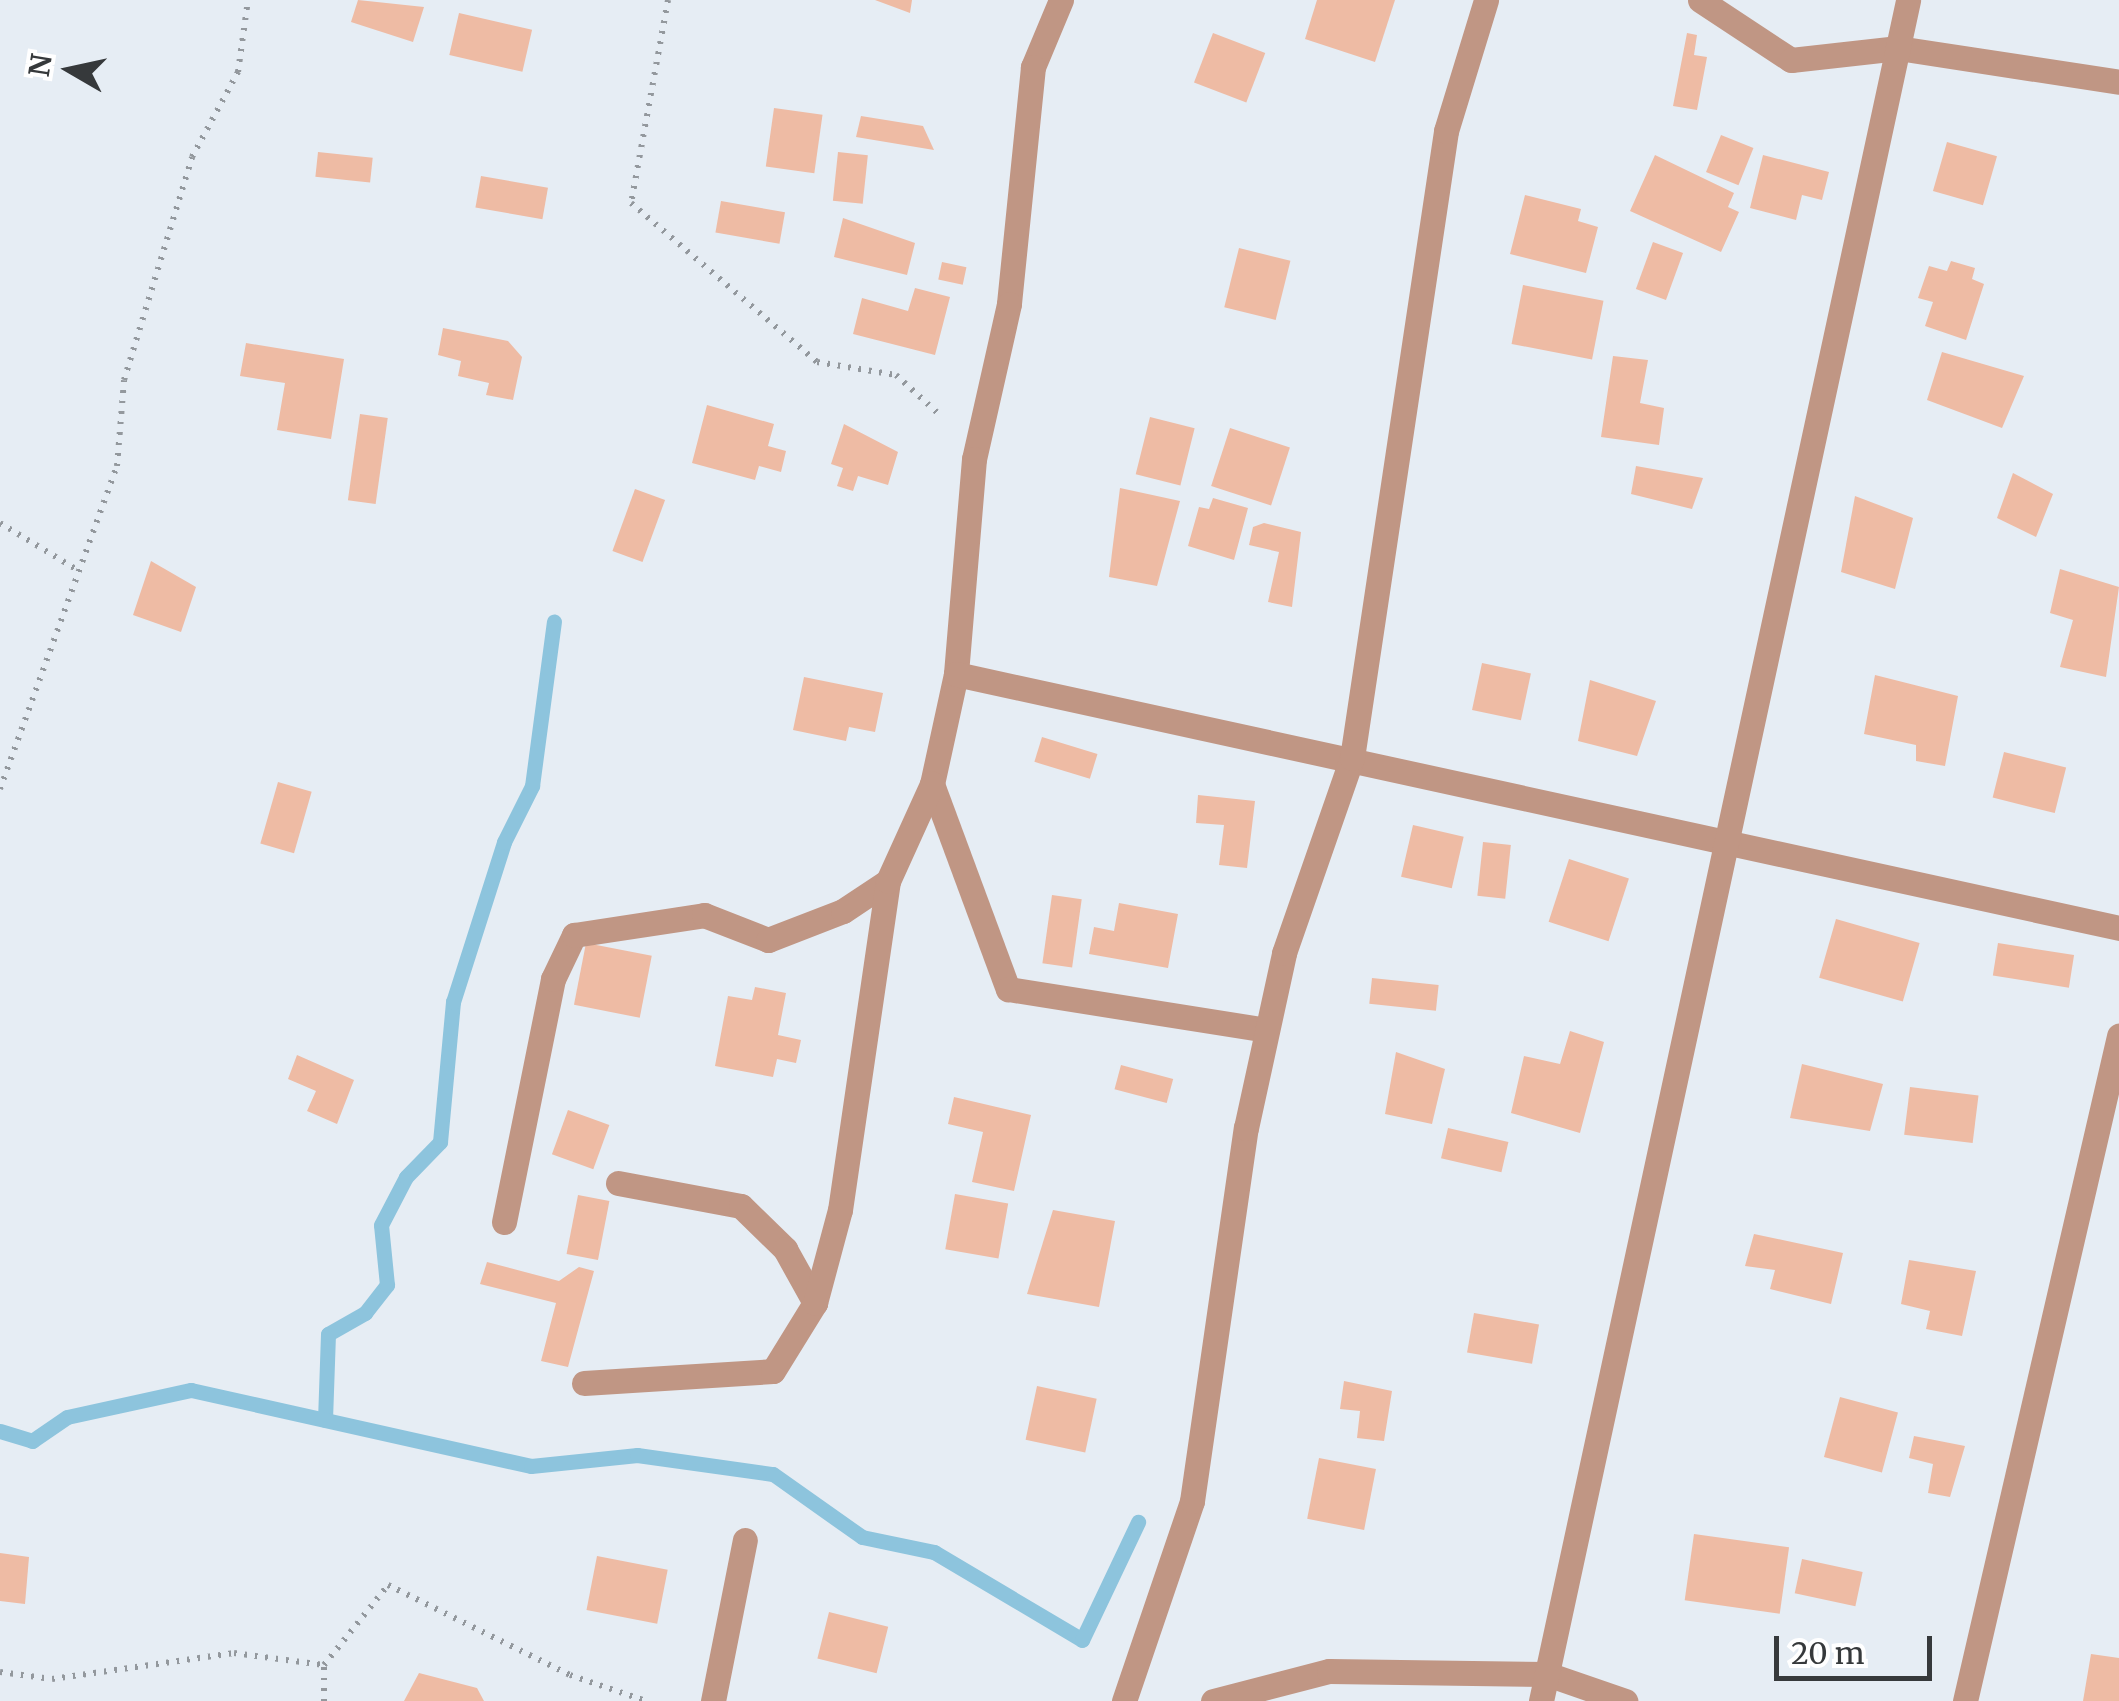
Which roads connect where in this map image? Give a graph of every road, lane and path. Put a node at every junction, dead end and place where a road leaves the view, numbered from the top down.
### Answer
1 (248, 0) edge
2 (668, 0) edge
3 (1061, 0) edge
4 (1486, 0) edge
5 (1700, 0) edge
6 (1908, 0) edge
7 (1898, 48) junction
8 (2119, 82) edge
9 (974, 459) junction
10 (0, 522) edge
11 (79, 571) junction
12 (956, 674) junction
13 (1352, 758) junction
14 (932, 784) junction
15 (0, 789) edge
16 (1724, 836) junction
17 (888, 881) junction
18 (2119, 928) edge
19 (1267, 1030) junction
20 (2119, 1036) edge
21 (618, 1184) dead end
22 (504, 1222) dead end
23 (815, 1303) junction
24 (584, 1383) dead end
25 (746, 1540) dead end
26 (324, 1666) junction
27 (0, 1672) edge
28 (1547, 1674) junction
29 (324, 1701) edge
30 (646, 1701) edge
31 (713, 1701) edge
32 (1124, 1701) edge
33 (1213, 1701) edge
34 (1541, 1701) edge
35 (1625, 1701) edge
36 (1964, 1701) edge

1 - 11 path
2 - 9 path
3 - 9 street
4 - 13 street
5 - 7 street
6 - 7 street
7 - 8 street
7 - 16 street
9 - 12 street
10 - 11 path
11 - 15 path
12 - 13 street
12 - 14 street
13 - 16 street
13 - 19 street
14 - 17 street
14 - 19 street
16 - 18 street
16 - 28 street
17 - 22 street
17 - 23 street
19 - 32 street
20 - 36 street
21 - 23 street
23 - 24 street
25 - 31 street
26 - 27 path
26 - 29 path
26 - 30 path
28 - 33 street
28 - 34 street
28 - 35 street

